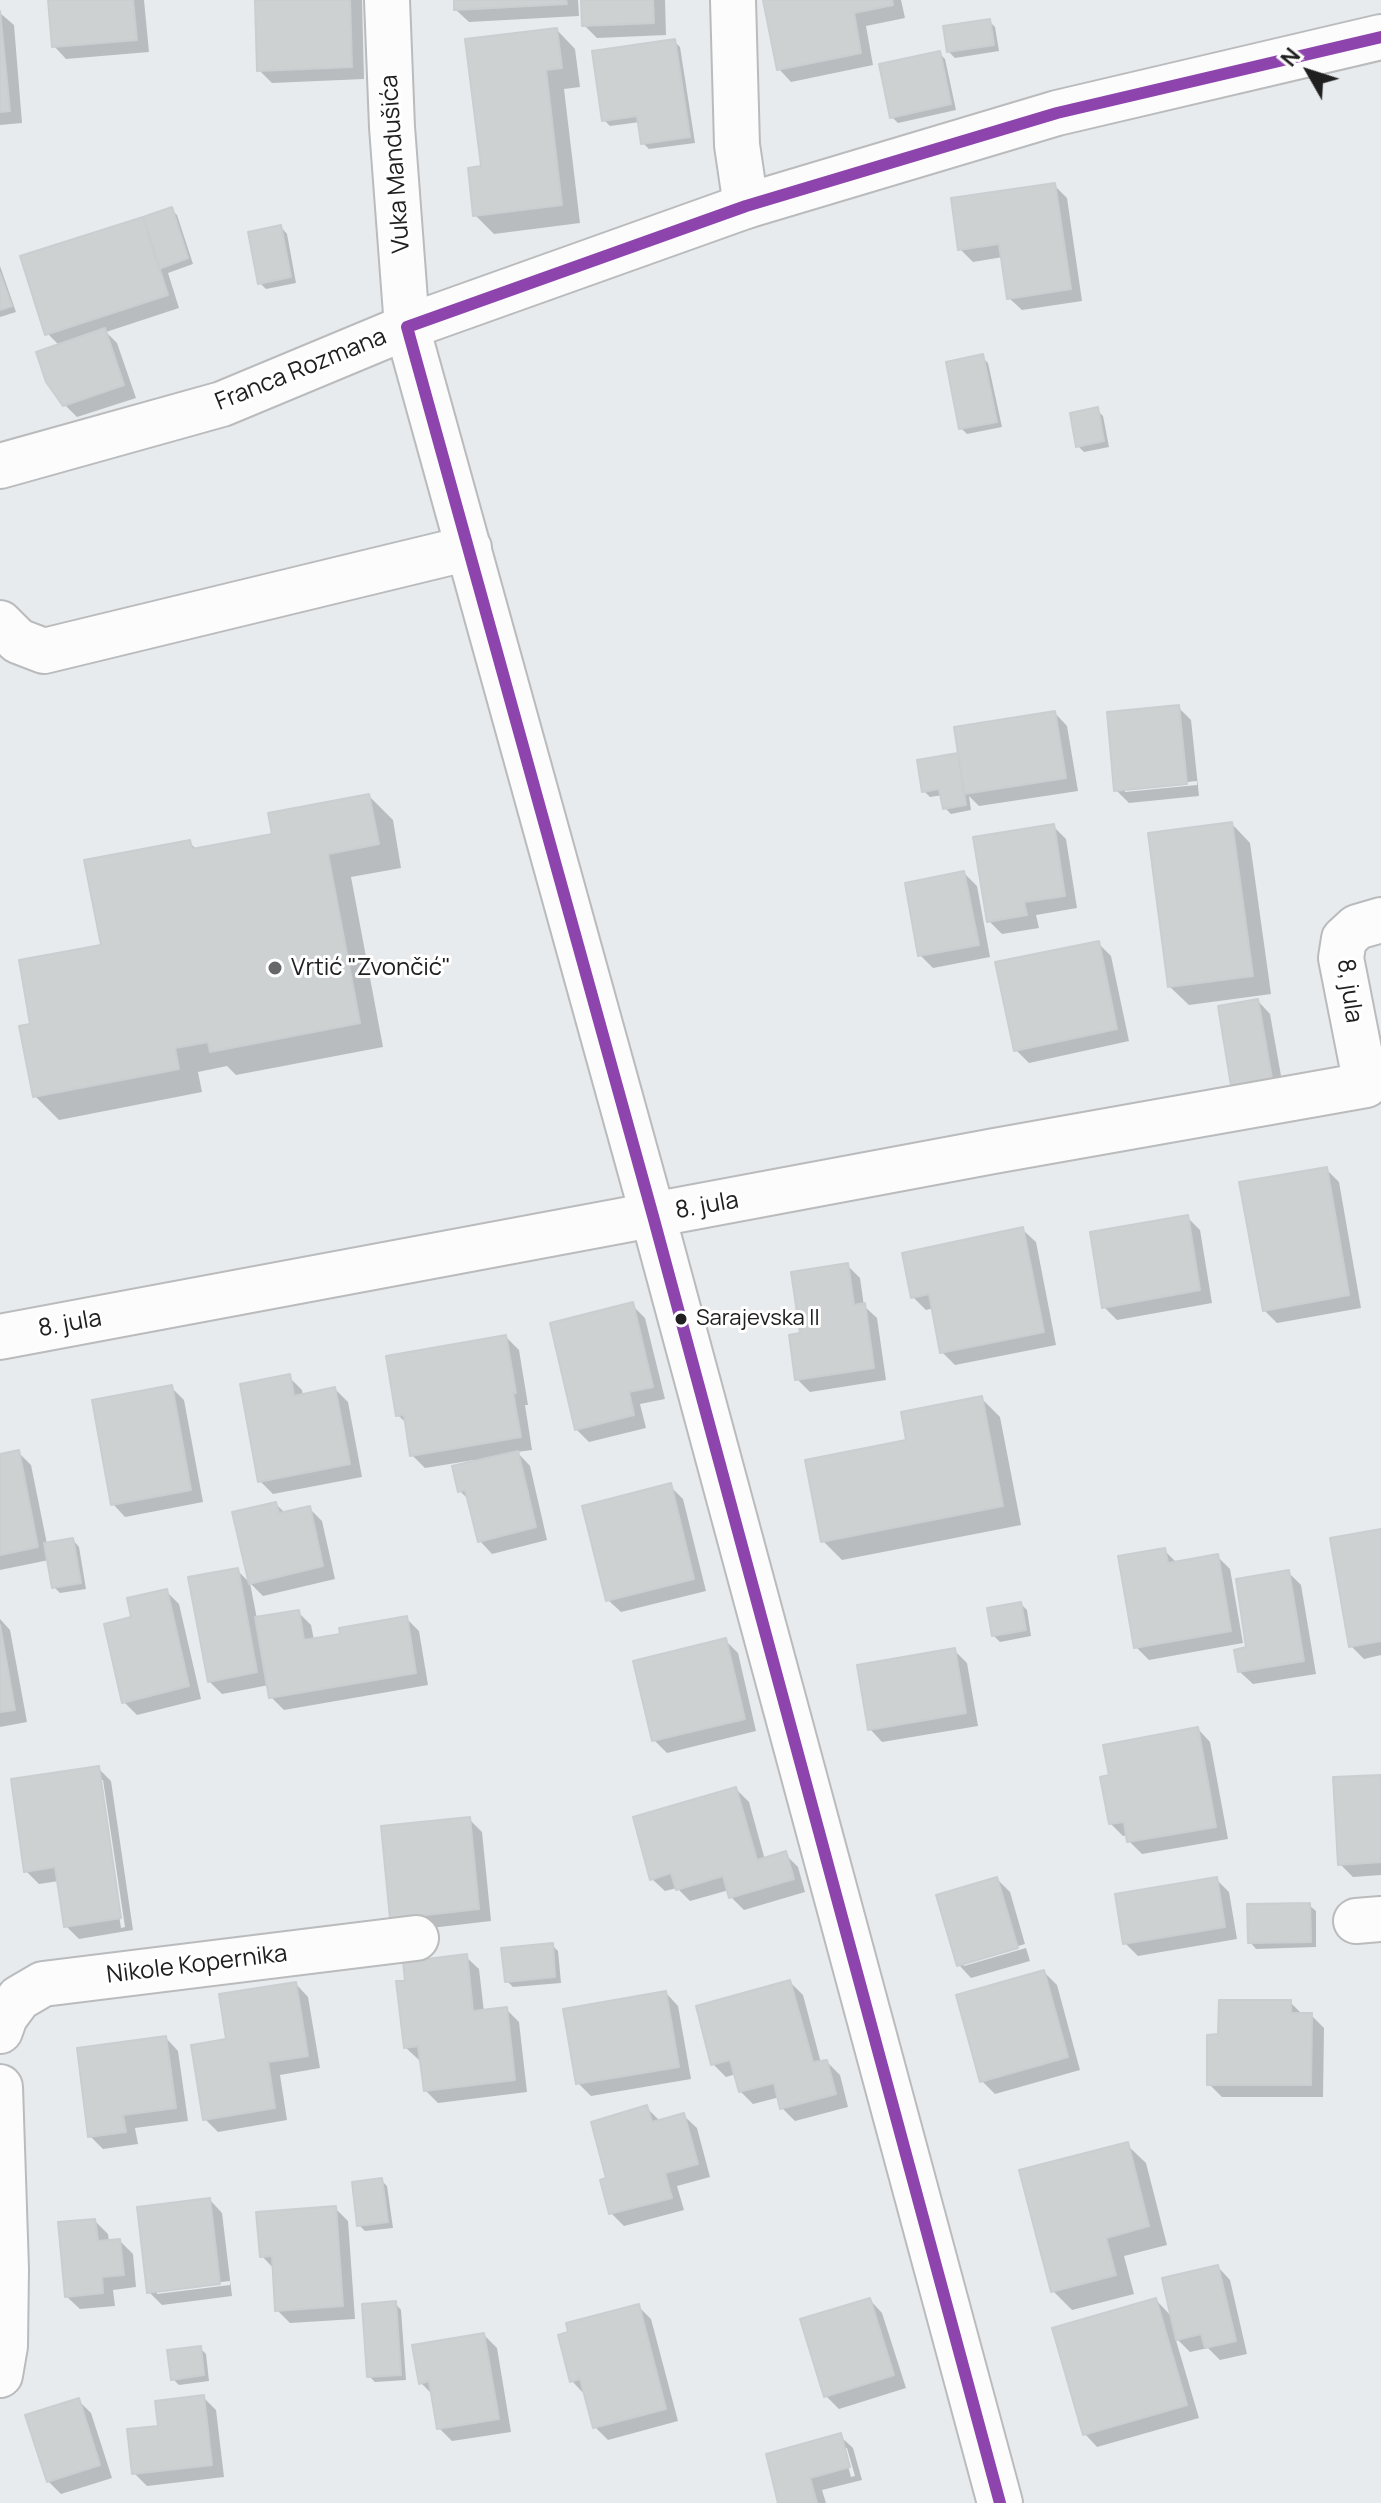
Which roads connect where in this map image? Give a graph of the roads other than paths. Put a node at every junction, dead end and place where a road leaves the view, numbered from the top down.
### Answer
1 (387, 0) edge
2 (733, 0) edge
3 (1381, 37) edge
4 (746, 206) junction
5 (407, 327) junction
6 (0, 466) edge
7 (469, 548) junction
8 (0, 623) edge
9 (1381, 920) edge
10 (1366, 1085) joint
11 (653, 1216) junction
12 (0, 1337) edge
13 (416, 1938) dead end
14 (0, 2031) edge
15 (0, 2087) edge
16 (0, 2375) edge
17 (1000, 2503) edge

1 - 5 street, Vuka Mandušića
2 - 4 street
3 - 4 street, Franca Rozmana
4 - 5 street, Franca Rozmana
5 - 6 street, Franca Rozmana
5 - 7 street, Vuka Mandušića
7 - 8 street
7 - 11 street, Vuka Mandušića
9 - 10 street, 8, jula
10 - 11 street, 8. jula
11 - 12 street, 8. jula
11 - 17 street, Vuka Mandušića
13 - 14 street, Nikole Kopernika
15 - 16 street

